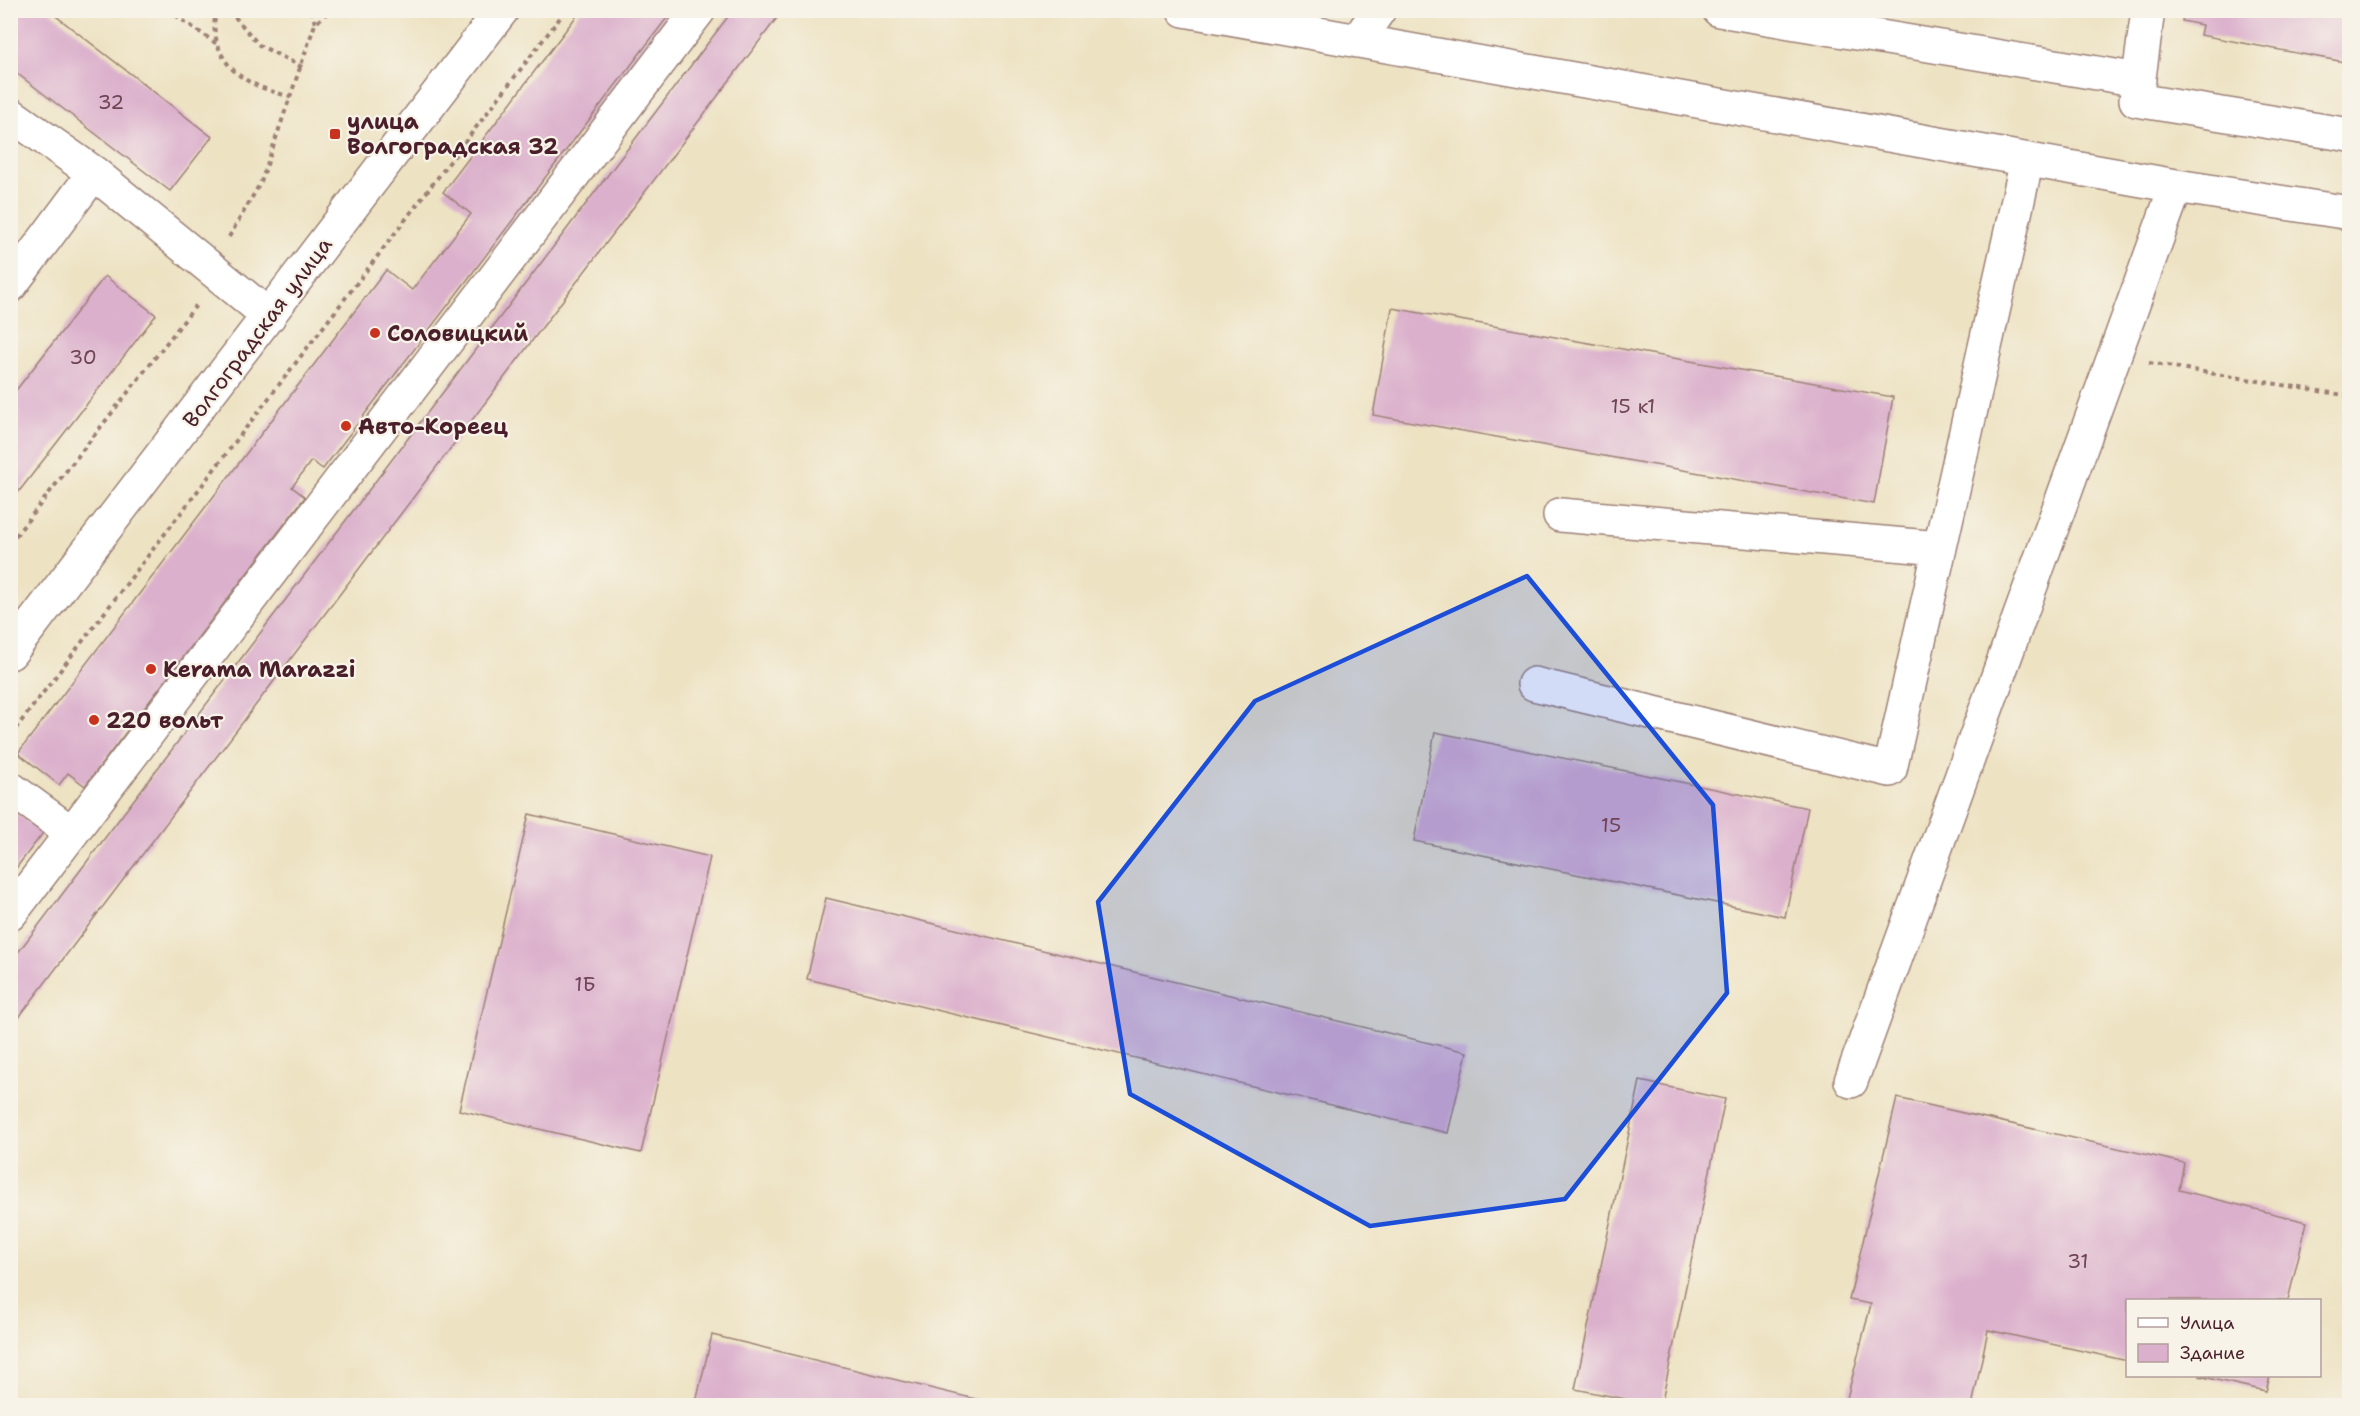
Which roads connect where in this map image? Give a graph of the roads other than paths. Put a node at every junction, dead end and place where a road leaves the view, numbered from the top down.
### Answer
1 (502, 10) edge
2 (699, 10) edge
3 (1184, 10) edge
4 (1379, 10) edge
5 (1719, 10) edge
6 (2148, 10) edge
7 (1357, 41) junction
8 (2139, 80) junction
9 (10, 114) edge
10 (2349, 135) edge
11 (2027, 160) junction
12 (94, 173) junction
13 (2176, 186) junction
14 (2349, 213) edge
15 (10, 286) edge
16 (269, 316) junction
17 (1560, 515) dead end
18 (1940, 548) junction
19 (10, 653) edge
20 (1534, 684) dead end
21 (10, 788) edge
22 (72, 833) junction
23 (10, 914) edge
24 (1851, 1081) dead end

1 - 16 street, Волгоградская улица
2 - 22 street
3 - 7 street
4 - 7 street
5 - 8 street
6 - 8 street
7 - 11 street
8 - 10 street
9 - 12 street
11 - 13 street
11 - 18 street
12 - 15 street
12 - 16 street
13 - 14 street
13 - 24 street
16 - 19 street, Волгоградская улица
17 - 18 street
18 - 20 street
21 - 22 street
22 - 23 street

